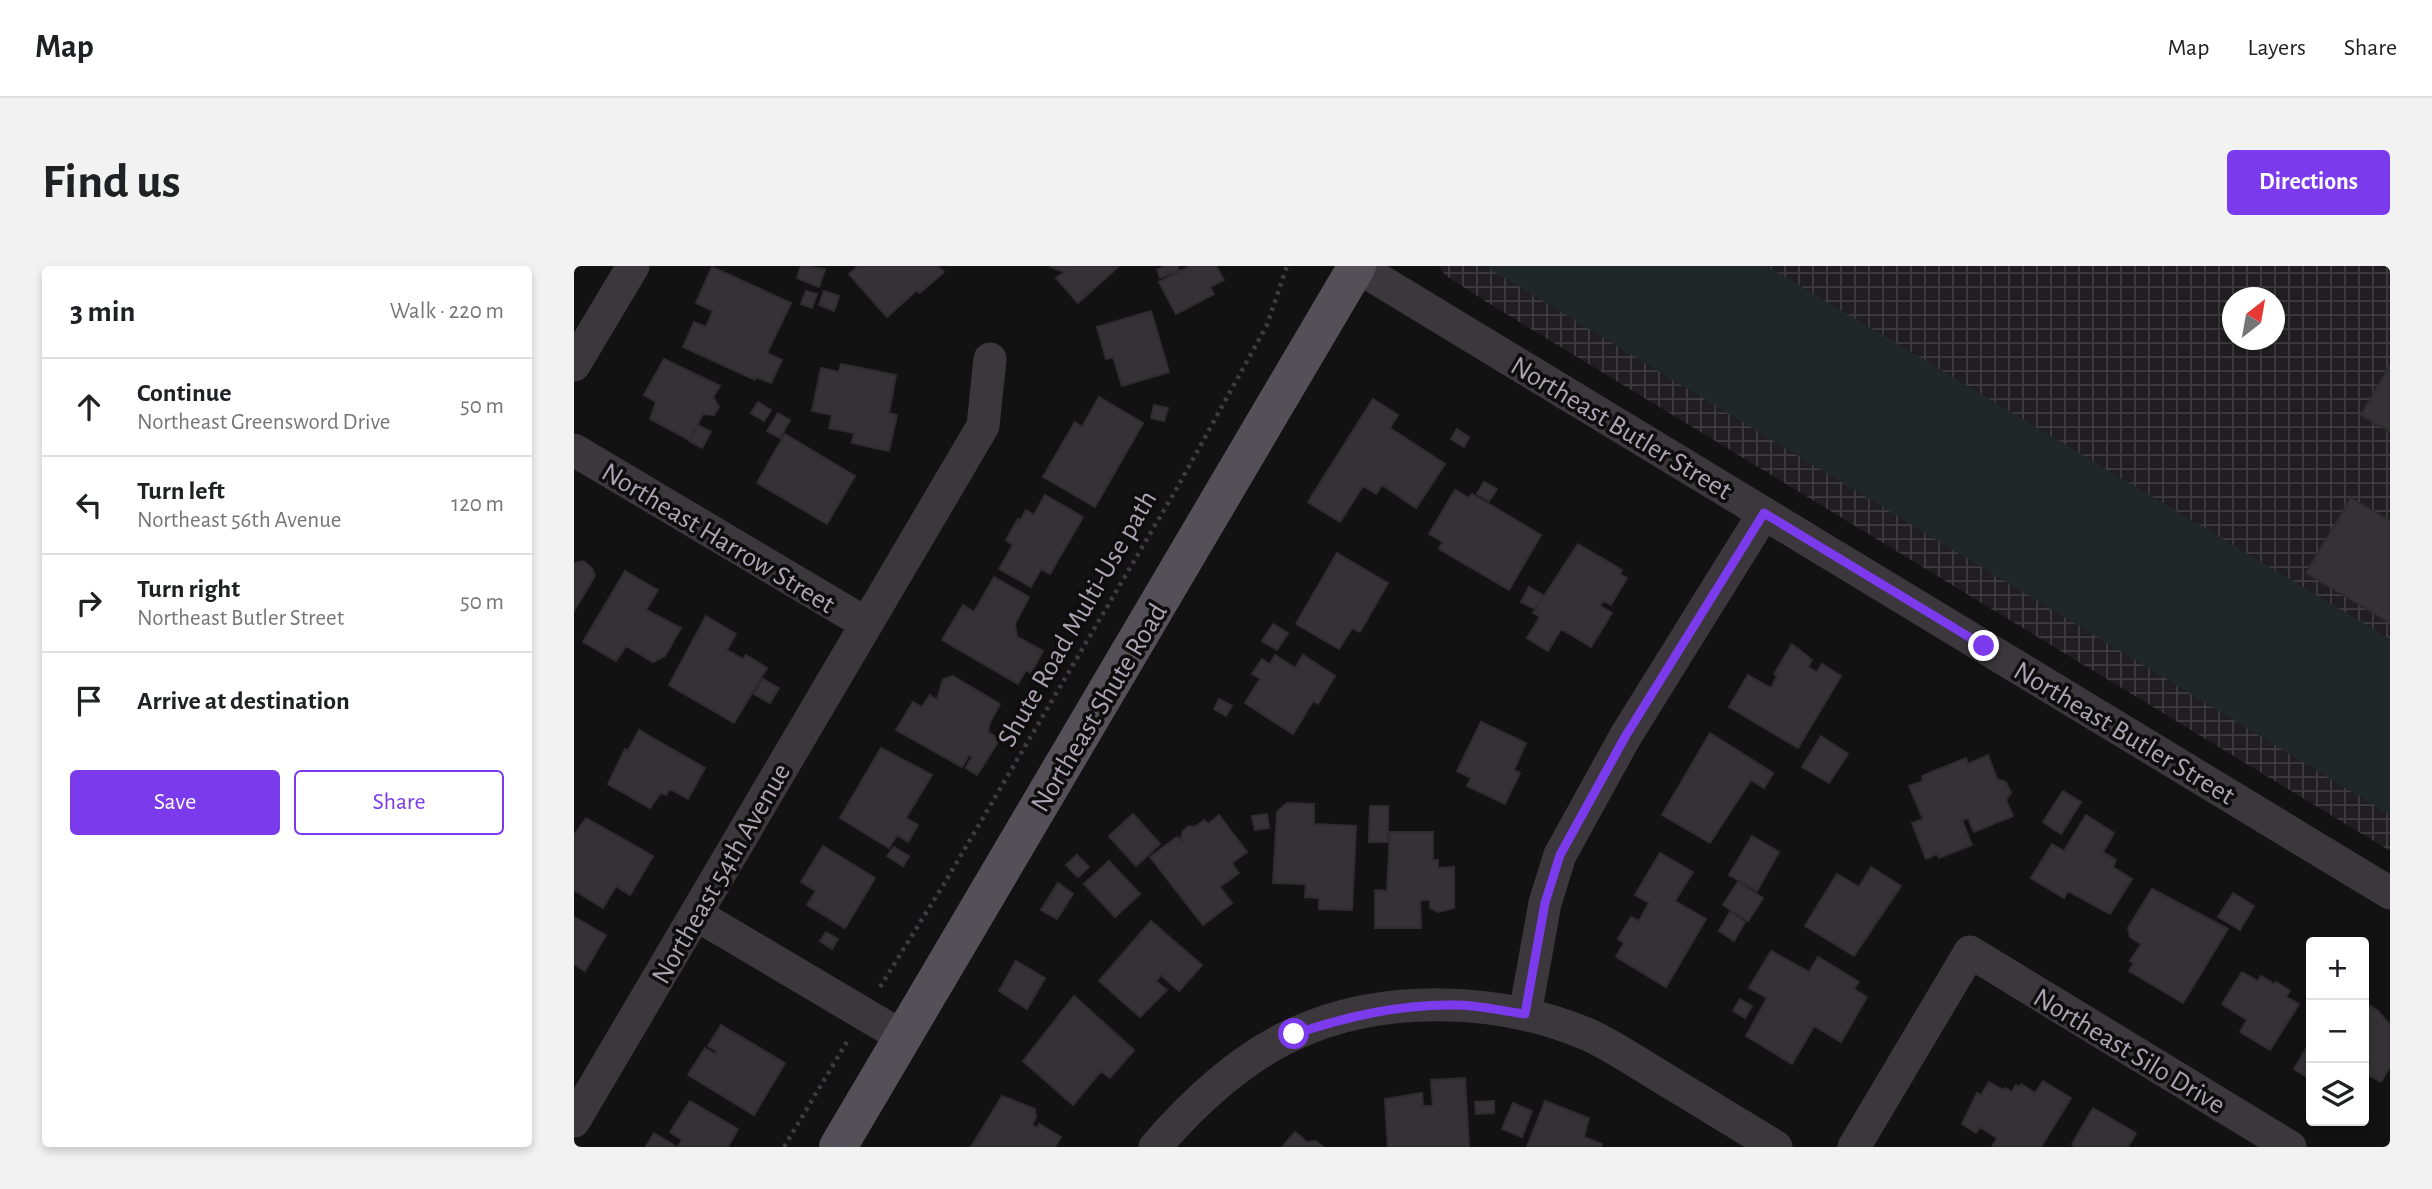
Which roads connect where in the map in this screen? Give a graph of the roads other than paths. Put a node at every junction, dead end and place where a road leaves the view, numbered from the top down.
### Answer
1 (633, 266) edge
2 (1357, 266) edge
3 (990, 359) dead end
4 (574, 365) edge
5 (574, 450) edge
6 (1764, 513) junction
7 (865, 623) junction
8 (2390, 892) edge
9 (697, 915) junction
10 (1525, 1014) junction
11 (902, 1037) junction
12 (574, 1121) edge
13 (838, 1147) edge
14 (1155, 1147) edge
15 (1776, 1147) edge
16 (1854, 1147) edge
17 (2290, 1147) edge

1 - 4 street
2 - 6 street, Northeast Butler Street
2 - 11 main road, Northeast Shute Road
3 - 7 street, Northeast 54th Avenue
5 - 7 street, Northeast Harrow Street
6 - 8 street, Northeast Butler Street
6 - 10 street
7 - 9 street, Northeast 54th Avenue
9 - 11 street
9 - 12 street, Northeast 54th Avenue
10 - 14 street
10 - 15 street
11 - 13 main road, Northeast Shute Road
16 - 17 street, Northeast Silo Drive

